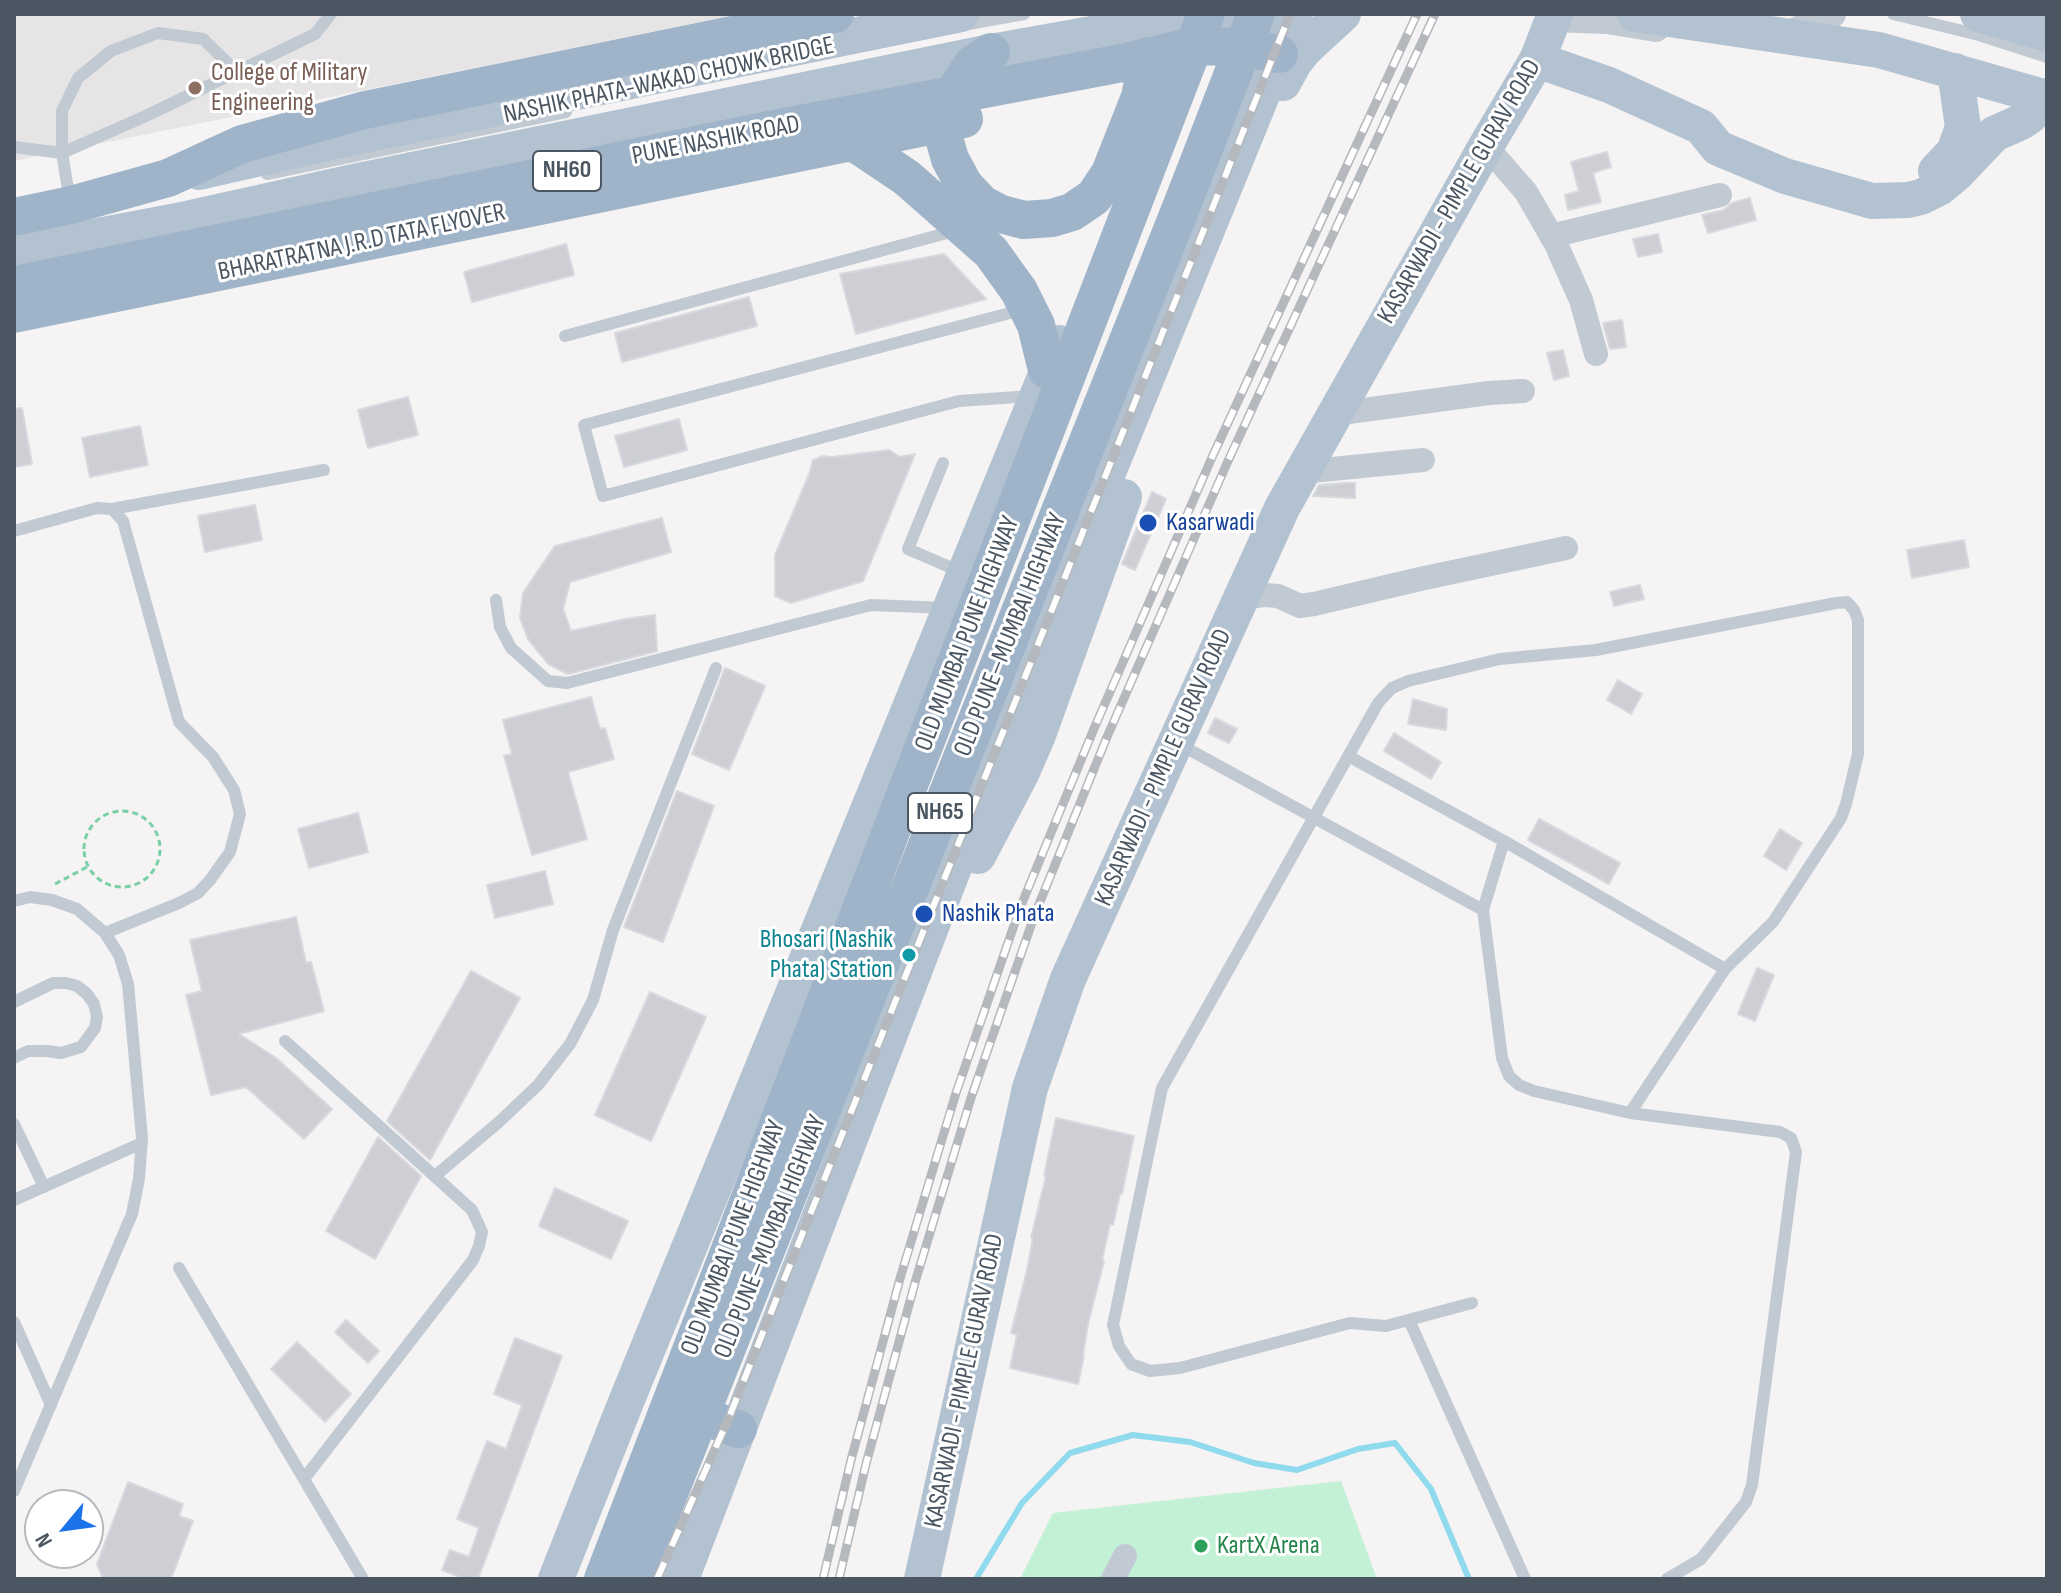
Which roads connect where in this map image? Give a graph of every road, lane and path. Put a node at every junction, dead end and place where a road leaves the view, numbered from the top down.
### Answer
1 (331, 14) edge
2 (835, 14) edge
3 (961, 14) edge
4 (1024, 14) edge
5 (1295, 14) edge
6 (1343, 14) edge
7 (1635, 14) edge
8 (1893, 14) edge
9 (1978, 14) edge
10 (1554, 16) edge
11 (1795, 21) dead end
12 (1834, 21) edge
13 (1865, 34) dead end
14 (2047, 34) edge
15 (1220, 40) edge
16 (1895, 41) dead end
17 (991, 52) junction
18 (823, 55) dead end
19 (1148, 56) junction
20 (2047, 57) edge
21 (1537, 60) junction
22 (1955, 71) junction
23 (237, 72) junction
24 (1140, 97) junction
25 (2045, 97) edge
26 (581, 109) dead end
27 (570, 124) dead end
28 (1701, 127) junction
29 (768, 130) junction
30 (1486, 146) junction
31 (14, 147) edge
32 (62, 153) junction
33 (233, 166) junction
34 (168, 178) junction
35 (1720, 195) dead end
36 (71, 205) junction
37 (238, 207) junction
38 (14, 217) edge
39 (964, 228) junction
40 (1551, 236) junction
41 (14, 252) edge
42 (14, 285) edge
43 (1028, 308) junction
44 (14, 314) edge
45 (565, 336) dead end
46 (1596, 354) dead end
47 (1042, 383) junction
48 (1523, 391) dead end
49 (1334, 414) junction
50 (1423, 460) dead end
51 (943, 463) dead end
52 (324, 470) dead end
53 (1302, 472) junction
54 (112, 509) junction
55 (14, 531) edge
56 (1566, 548) dead end
57 (964, 573) junction
58 (1240, 599) junction
59 (496, 600) dead end
60 (950, 608) junction
61 (716, 668) dead end
62 (1176, 742) junction
63 (1348, 756) junction
64 (1314, 817) junction
65 (1504, 841) junction
66 (89, 867) junction
67 (943, 896) junction
68 (30, 897) junction
69 (14, 901) edge
70 (1483, 910) junction
71 (105, 933) junction
72 (1725, 969) junction
73 (14, 1002) edge
74 (285, 1041) dead end
75 (14, 1058) edge
76 (1630, 1113) junction
77 (14, 1124) edge
78 (142, 1143) junction
79 (435, 1176) junction
80 (44, 1187) junction
81 (14, 1200) edge
82 (179, 1268) dead end
83 (1472, 1303) dead end
84 (1409, 1320) junction
85 (14, 1322) edge
86 (51, 1405) junction
87 (700, 1415) junction
88 (738, 1429) junction
89 (304, 1479) junction
90 (14, 1491) edge
91 (1125, 1556) dead end
92 (363, 1579) edge
93 (556, 1579) edge
94 (603, 1579) edge
95 (635, 1579) edge
96 (681, 1579) edge
97 (922, 1579) edge
98 (1113, 1579) edge
99 (1525, 1579) edge
100 (1667, 1579) edge

1 - 23 lane
2 - 34 highway
3 - 33 main road
4 - 18 lane, NASHIK PHATA-WAKAD CHOWK BRIDGE
5 - 15 main road
6 - 67 main road
7 - 22 main road
8 - 20 lane
9 - 14 main road
10 - 12 street
10 - 21 main road, KASARWADI - PIMPLE GURAV ROAD
11 - 12 lane
13 - 16 lane
15 - 17 main road
15 - 19 highway, PUNE NASHIK ROAD / NH60
15 - 24 highway
15 - 44 highway, BHARATRATNA J.R.D TATA FLYOVER
15 - 47 main road
15 - 67 main road
15 - 87 highway, OLD PUNE–MUMBAI HIGHWAY / NH65
15 - 94 highway, OLD MUMBAI PUNE HIGHWAY / NH65
17 - 24 highway
17 - 37 main road
19 - 24 highway
19 - 29 highway, PUNE NASHIK ROAD / NH60
21 - 28 main road
21 - 30 main road, KASARWADI - PIMPLE GURAV ROAD
22 - 25 main road
22 - 28 main road
23 - 32 lane
23 - 32 lane
25 - 28 main road
26 - 33 lane, NASHIK PHATA-WAKAD CHOWK BRIDGE
27 - 37 lane, NASHIK PHATA-WAKAD CHOWK BRIDGE
29 - 39 highway
29 - 42 highway, PUNE NASHIK ROAD / NH60
30 - 40 street
30 - 49 main road, KASARWADI - PIMPLE GURAV ROAD
31 - 32 lane
32 - 36 lane
33 - 34 main road
34 - 36 highway
35 - 40 street
36 - 38 highway
37 - 41 main road
39 - 43 highway
39 - 45 lane
40 - 46 street
43 - 47 highway
43 - 47 lane
47 - 57 main road
48 - 49 street
49 - 53 main road, KASARWADI - PIMPLE GURAV ROAD
50 - 53 street
51 - 57 lane
52 - 54 lane
53 - 58 main road, KASARWADI - PIMPLE GURAV ROAD
54 - 55 lane
54 - 71 lane
56 - 58 street
57 - 60 main road
58 - 62 main road, KASARWADI - PIMPLE GURAV ROAD
59 - 60 lane
60 - 93 main road
61 - 79 lane
62 - 64 lane
62 - 97 main road, KASARWADI - PIMPLE GURAV ROAD
63 - 64 lane
63 - 65 lane
63 - 72 lane
64 - 70 lane
64 - 84 lane
65 - 70 lane
65 - 72 lane
66 - 66 path
66 - 68 path
67 - 88 main road
68 - 69 lane
68 - 71 lane
70 - 76 lane
71 - 78 lane
72 - 76 lane
73 - 75 lane
74 - 79 lane
76 - 100 lane
77 - 80 lane
78 - 80 lane
78 - 86 lane
79 - 89 lane
80 - 81 lane
82 - 89 lane
83 - 84 lane
84 - 99 lane
85 - 86 lane
86 - 90 lane
87 - 88 highway
87 - 95 highway, OLD PUNE–MUMBAI HIGHWAY / NH65
88 - 96 main road
89 - 92 lane
91 - 98 street

